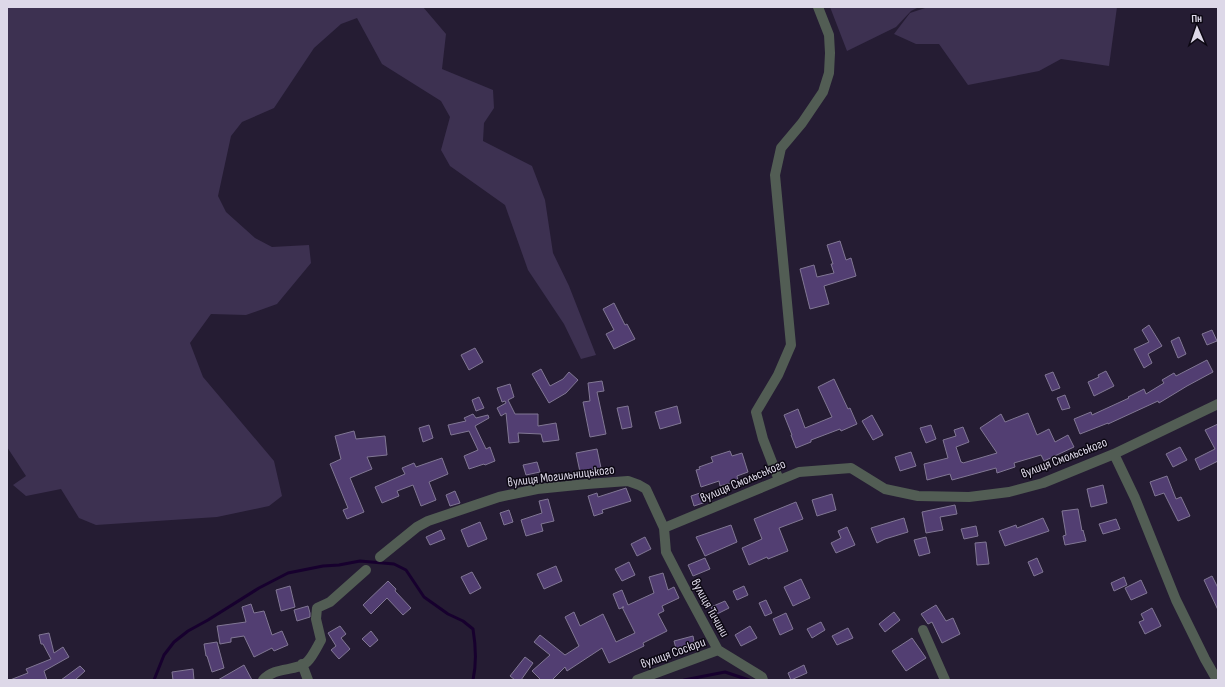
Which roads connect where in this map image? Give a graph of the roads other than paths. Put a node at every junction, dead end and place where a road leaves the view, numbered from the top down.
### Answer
1 (818, 7) edge
2 (1218, 404) edge
3 (1114, 454) junction
4 (779, 480) junction
5 (664, 528) junction
6 (380, 557) dead end
7 (366, 570) dead end
8 (922, 630) dead end
9 (718, 650) junction
10 (302, 664) junction
11 (263, 680) edge
12 (308, 680) edge
13 (637, 680) edge
14 (763, 680) edge
15 (945, 680) edge
16 (1217, 680) edge

1 - 4 street
2 - 3 street, вулиця Смольського
3 - 4 street, вулиця Смольського
3 - 16 street
4 - 5 street, вулиця Смольського
5 - 6 street, вулиця Могильницького
5 - 9 street, вулиця Тичини
7 - 10 street
8 - 15 street
9 - 13 street, вулиця Сосюри
9 - 14 street, вулиця Тичини
10 - 11 street
10 - 12 street

